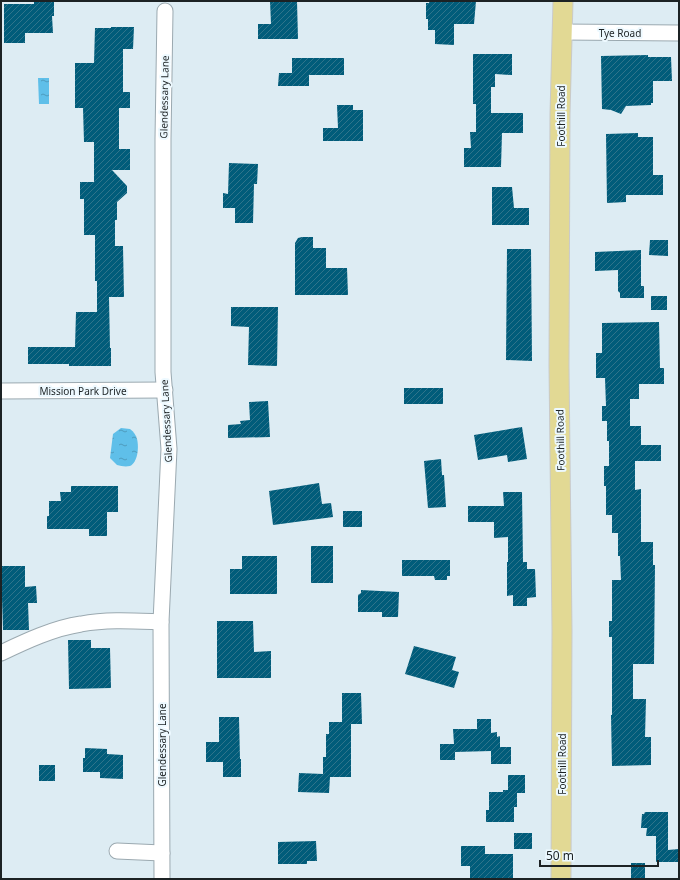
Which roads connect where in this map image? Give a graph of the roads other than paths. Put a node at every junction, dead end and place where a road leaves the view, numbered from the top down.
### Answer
1 (563, 1) edge
2 (165, 11) dead end
3 (562, 32) junction
4 (679, 33) edge
5 (165, 390) junction
6 (1, 391) edge
7 (161, 622) junction
8 (1, 653) edge
9 (117, 851) dead end
10 (162, 853) junction
11 (162, 879) edge
12 (561, 879) edge

1 - 3 main road, Foothill Road
2 - 5 street, Glendessary Lane
3 - 4 street, Tye Road
3 - 12 main road, Foothill Road
5 - 6 street, Mission Park Drive
5 - 7 street, Glendessary Lane
7 - 8 street
7 - 10 street, Glendessary Lane
9 - 10 street
10 - 11 street, Glendessary Lane

